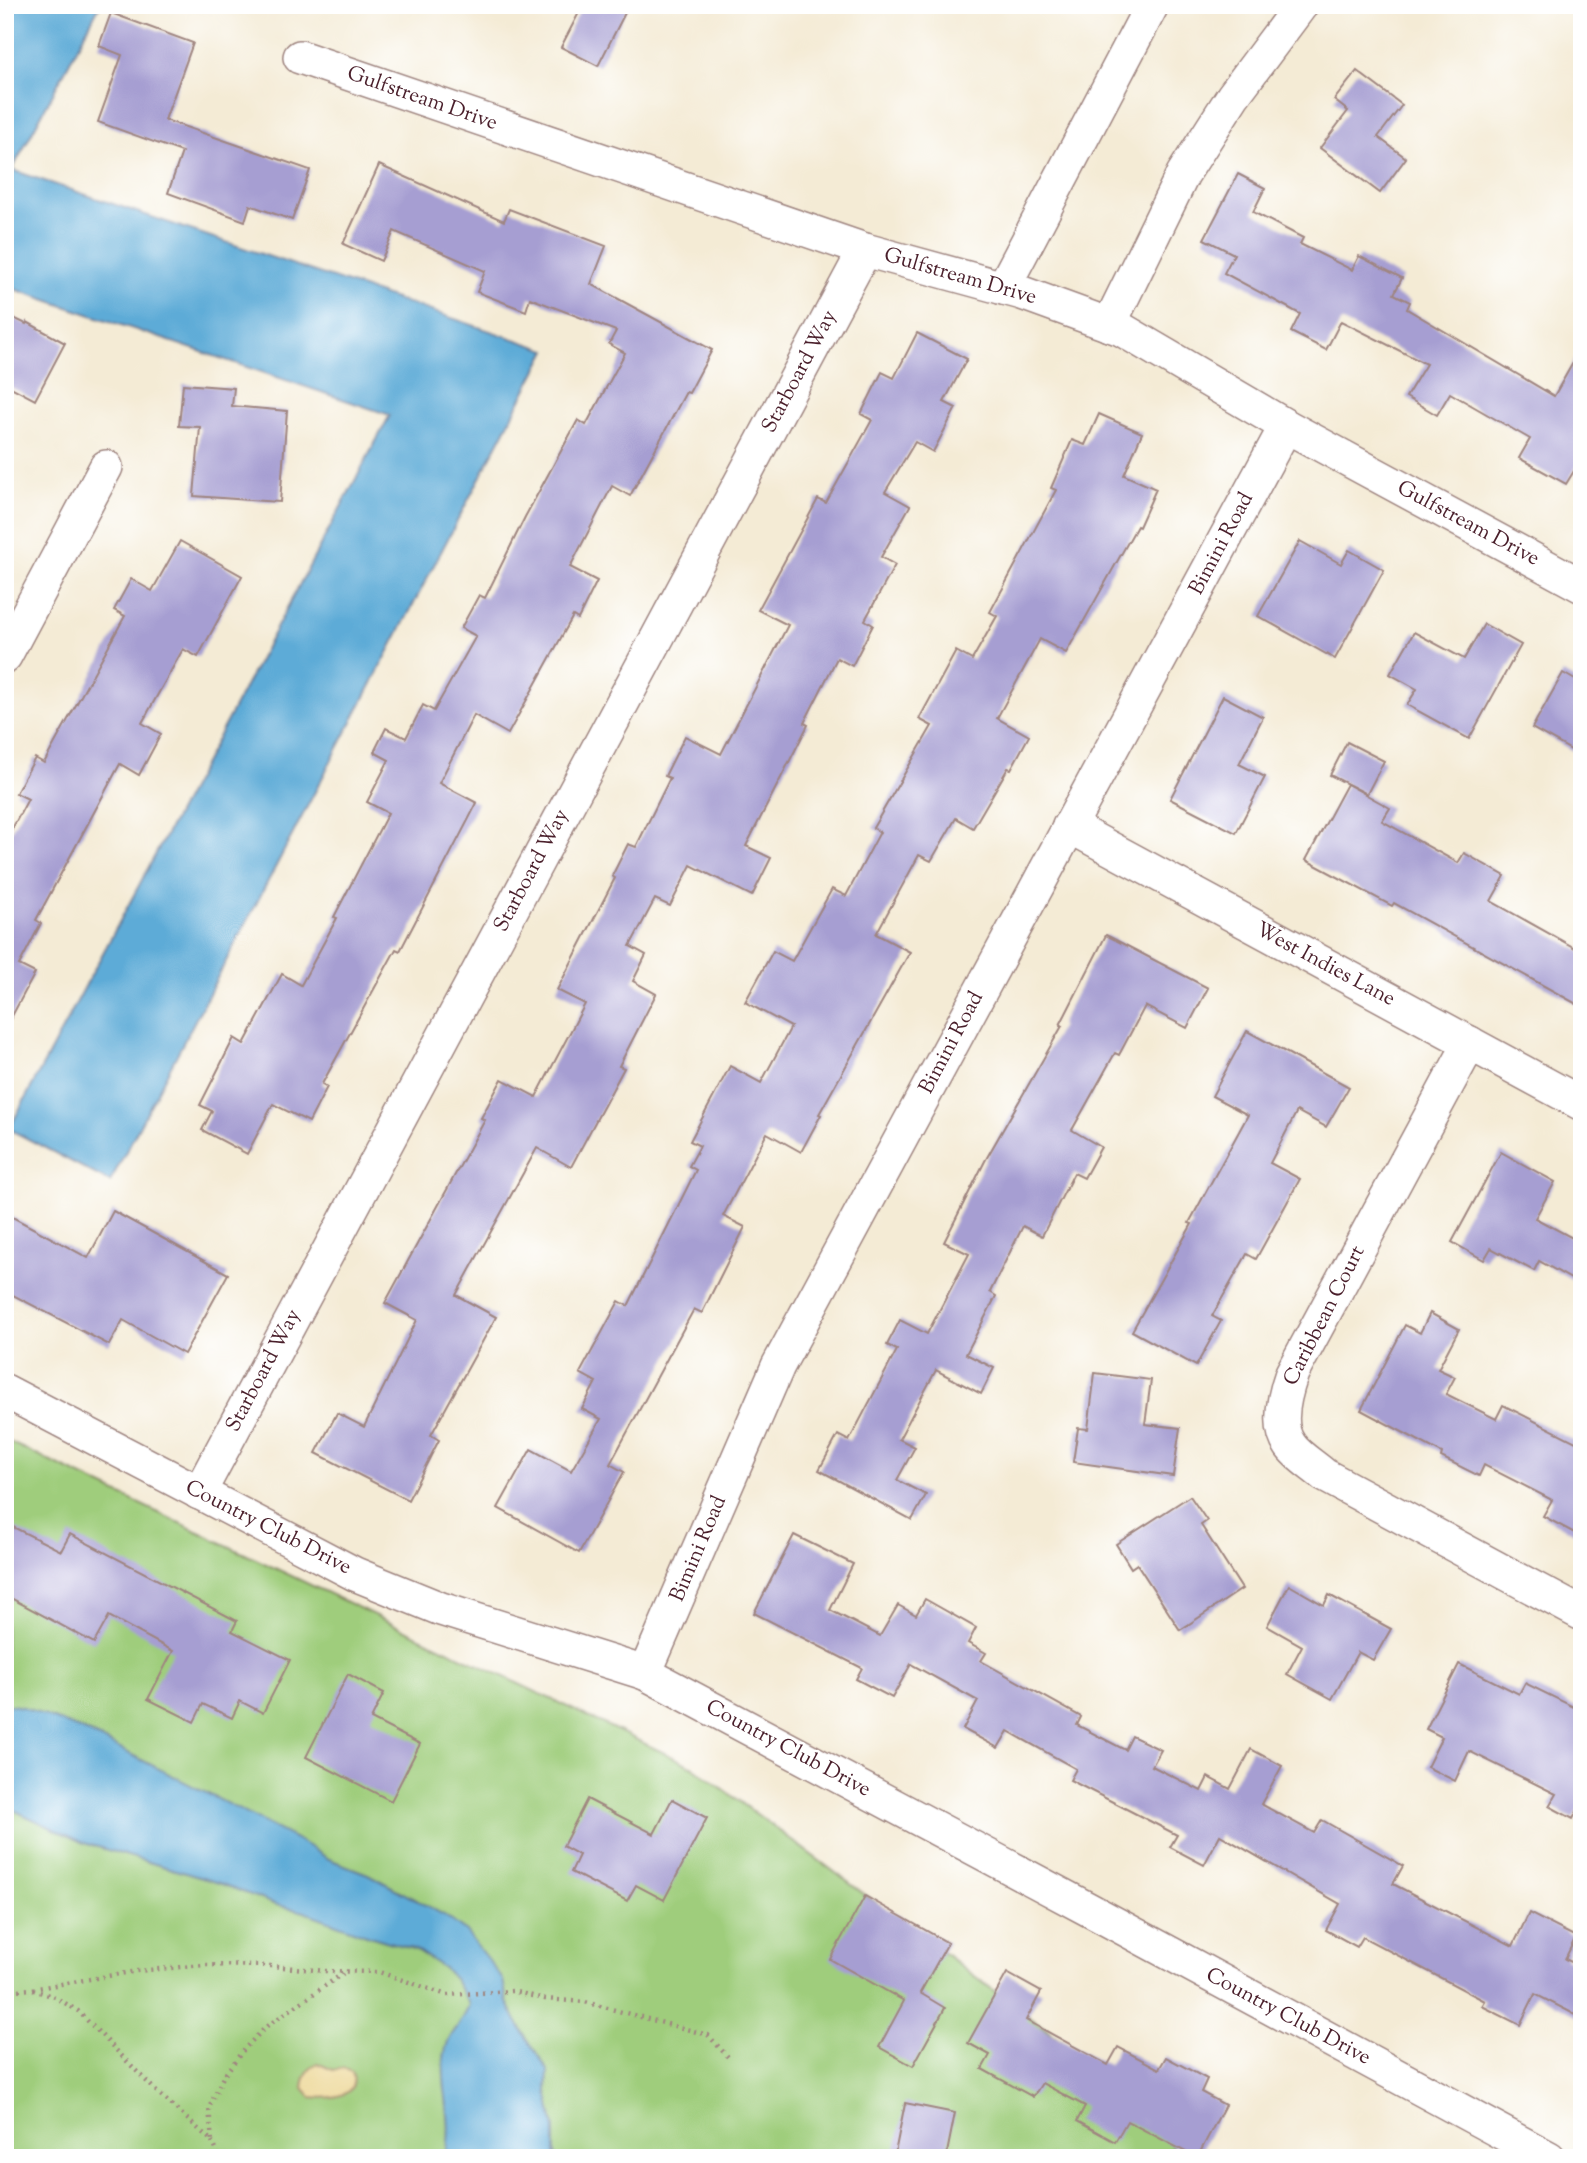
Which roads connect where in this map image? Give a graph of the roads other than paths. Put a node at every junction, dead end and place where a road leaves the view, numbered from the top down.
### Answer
1 (1152, 5) edge
2 (1301, 5) edge
3 (300, 57) dead end
4 (865, 250) junction
5 (1003, 288) junction
6 (1109, 325) junction
7 (1286, 426) junction
8 (106, 467) dead end
9 (1582, 586) edge
10 (5, 656) edge
11 (1069, 826) junction
12 (1470, 1043) junction
13 (1582, 1104) edge
14 (5, 1391) edge
15 (199, 1493) junction
16 (1582, 1614) edge
17 (645, 1673) junction
18 (1549, 2158) edge

1 - 5 street
2 - 6 street
3 - 4 street, Gulfstream Drive
4 - 5 street, Gulfstream Drive
4 - 15 street, Starboard Way
5 - 6 street, Gulfstream Drive
6 - 7 street, Gulfstream Drive
7 - 9 street, Gulfstream Drive
7 - 11 street, Bimini Road
8 - 10 street
11 - 12 street, West Indies Lane
11 - 17 street, Bimini Road
12 - 13 street, West Indies Lane
12 - 16 street, Caribbean Court
14 - 15 street, Country Club Drive
15 - 17 street, Country Club Drive
17 - 18 street, Country Club Drive

